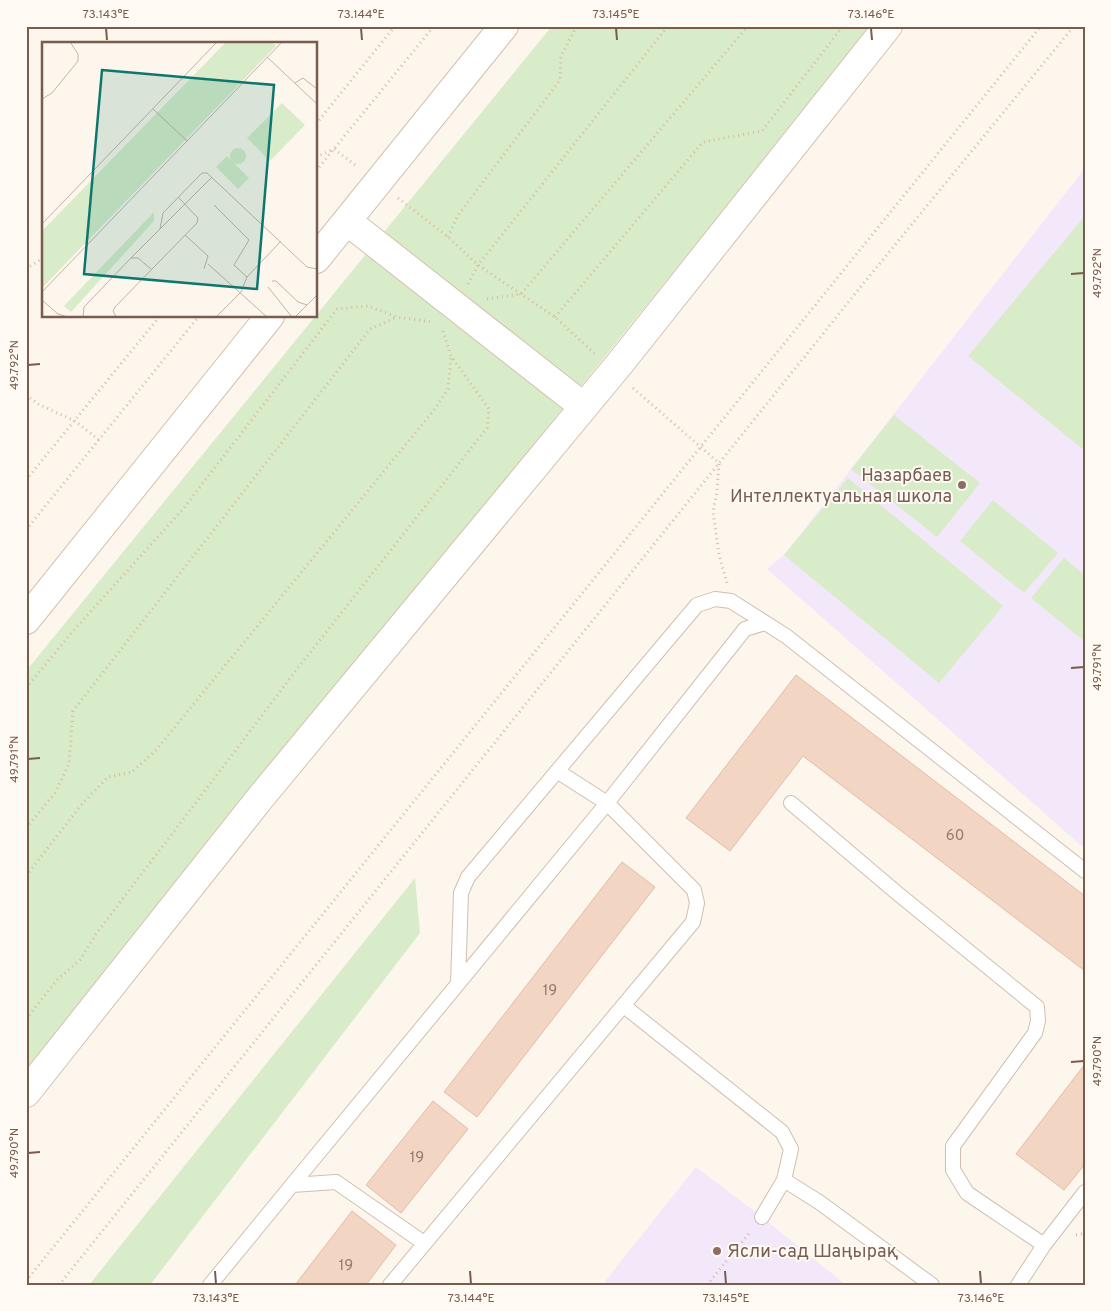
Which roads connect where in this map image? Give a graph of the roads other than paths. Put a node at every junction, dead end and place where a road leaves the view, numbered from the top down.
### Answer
1 (504, 26) edge
2 (888, 26) edge
3 (347, 221) junction
4 (318, 257) edge
5 (268, 318) edge
6 (584, 407) junction
7 (26, 620) edge
8 (765, 623) junction
9 (557, 771) junction
10 (607, 803) junction
11 (791, 803) dead end
12 (1085, 871) edge
13 (458, 984) junction
14 (624, 1006) junction
15 (26, 1093) edge
16 (784, 1180) junction
17 (292, 1185) junction
18 (1085, 1192) edge
19 (762, 1217) road end
20 (424, 1243) junction
21 (1044, 1245) junction
22 (210, 1285) edge
23 (390, 1285) edge
24 (932, 1285) edge
25 (1018, 1285) edge

1 - 3 main road
2 - 6 main road
3 - 4 main road
3 - 6 main road
5 - 7 main road
6 - 15 main road
8 - 9 lane
8 - 10 lane
8 - 12 lane
9 - 10 lane
9 - 13 lane
10 - 13 lane
10 - 14 lane
11 - 21 lane
13 - 17 lane
14 - 16 lane
14 - 20 lane
16 - 19 lane
16 - 24 lane
17 - 20 lane
17 - 22 lane
18 - 21 lane
20 - 23 lane
21 - 25 lane

